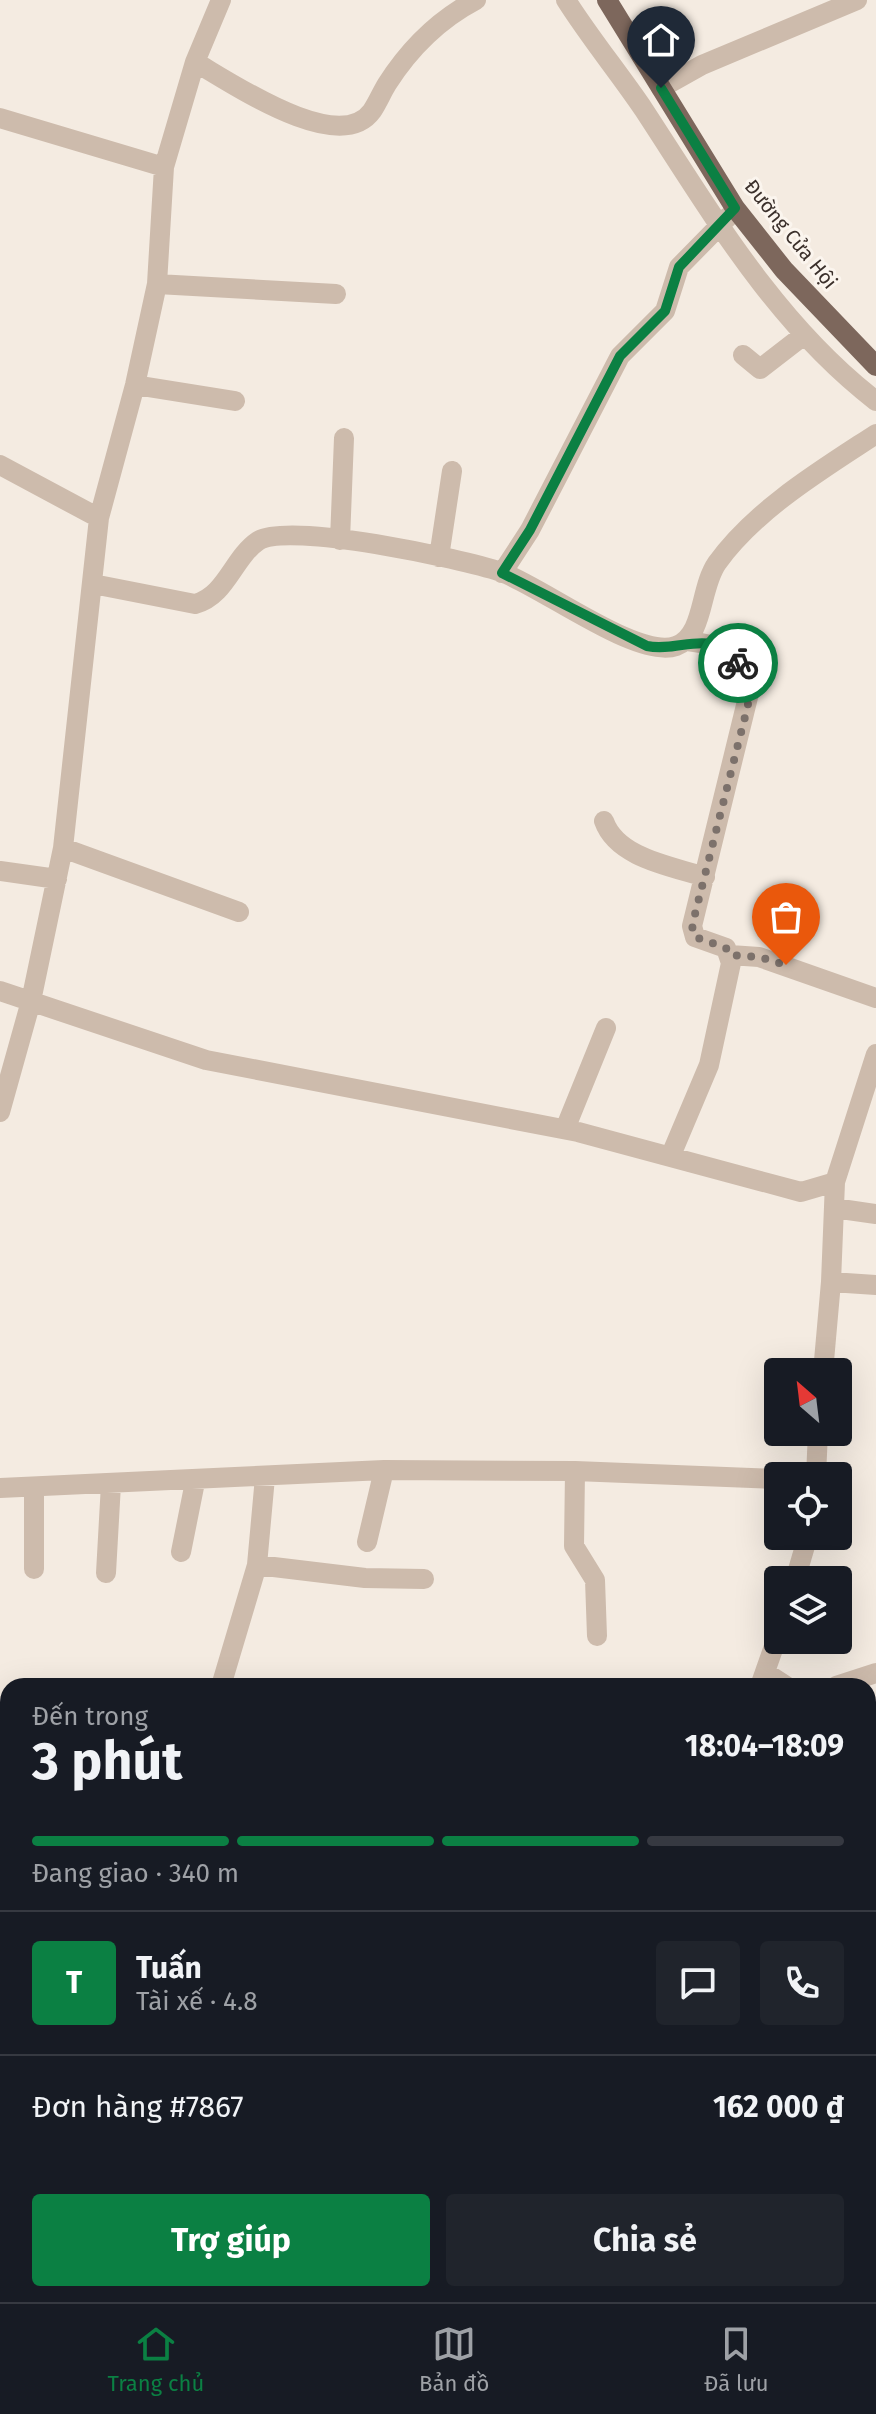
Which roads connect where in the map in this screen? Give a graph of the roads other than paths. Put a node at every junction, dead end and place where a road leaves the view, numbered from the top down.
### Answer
1 (221, 0) edge
2 (476, 0) edge
3 (566, 0) edge
4 (607, 0) edge
5 (852, 1) edge
6 (195, 62) junction
7 (661, 88) junction
8 (0, 118) edge
9 (164, 167) junction
10 (735, 208) junction
11 (720, 226) junction
12 (157, 284) junction
13 (336, 294) dead end
14 (804, 335) junction
15 (743, 355) dead end
16 (876, 366) edge
17 (135, 385) junction
18 (235, 401) dead end
19 (876, 401) edge
20 (876, 434) edge
21 (344, 438) dead end
22 (0, 465) edge
23 (452, 471) dead end
24 (99, 518) junction
25 (340, 540) junction
26 (439, 557) junction
27 (502, 573) junction
28 (93, 584) junction
29 (687, 641) junction
30 (604, 821) dead end
31 (63, 848) junction
32 (0, 871) edge
33 (705, 877) junction
34 (57, 879) junction
35 (239, 912) dead end
36 (730, 955) junction
37 (0, 991) edge
38 (876, 998) edge
39 (31, 1001) junction
40 (606, 1028) dead end
41 (876, 1054) edge
42 (0, 1112) edge
43 (565, 1129) junction
44 (671, 1155) junction
45 (835, 1182) junction
46 (834, 1208) junction
47 (876, 1214) edge
48 (831, 1282) junction
49 (876, 1285) edge
50 (824, 1358) edge
51 (384, 1470) junction
52 (575, 1471) junction
53 (265, 1477) junction
54 (764, 1478) edge
55 (195, 1482) junction
56 (111, 1484) junction
57 (34, 1487) junction
58 (0, 1488) edge
59 (367, 1542) dead end
60 (181, 1552) dead end
61 (257, 1565) junction
62 (34, 1569) dead end
63 (106, 1573) dead end
64 (424, 1579) dead end
65 (597, 1636) dead end
66 (772, 1654) edge
67 (223, 1678) edge
68 (763, 1678) edge

1 - 6 street
2 - 6 street
3 - 11 street
4 - 7 main road, Đường Cửa Hội
5 - 7 street
6 - 9 street
7 - 10 main road, Đường Cửa Hội
8 - 9 street
9 - 12 street
10 - 11 street
10 - 16 main road, Đường Cửa Hội
11 - 14 street
11 - 27 street
12 - 13 street
12 - 17 street
14 - 15 street
14 - 19 street
17 - 18 street
17 - 24 street
20 - 29 street
21 - 25 street
22 - 24 street
23 - 26 street
24 - 28 street
25 - 26 street
25 - 28 street
26 - 27 street
27 - 29 street
28 - 31 street
29 - 33 street
30 - 33 street
31 - 34 street
31 - 35 street
32 - 34 street
33 - 36 street
34 - 39 street
36 - 38 street
36 - 44 street
37 - 39 street
39 - 42 street
39 - 43 street
40 - 43 street
41 - 45 street
43 - 44 street
44 - 45 street
45 - 46 street
46 - 47 street
46 - 48 street
48 - 49 street
48 - 50 street
51 - 52 street
51 - 53 street
51 - 59 street
52 - 54 street
52 - 65 street
53 - 55 street
53 - 61 street
55 - 56 street
55 - 60 street
56 - 57 street
56 - 63 street
57 - 58 street
57 - 62 street
61 - 64 street
61 - 67 street
66 - 68 street

